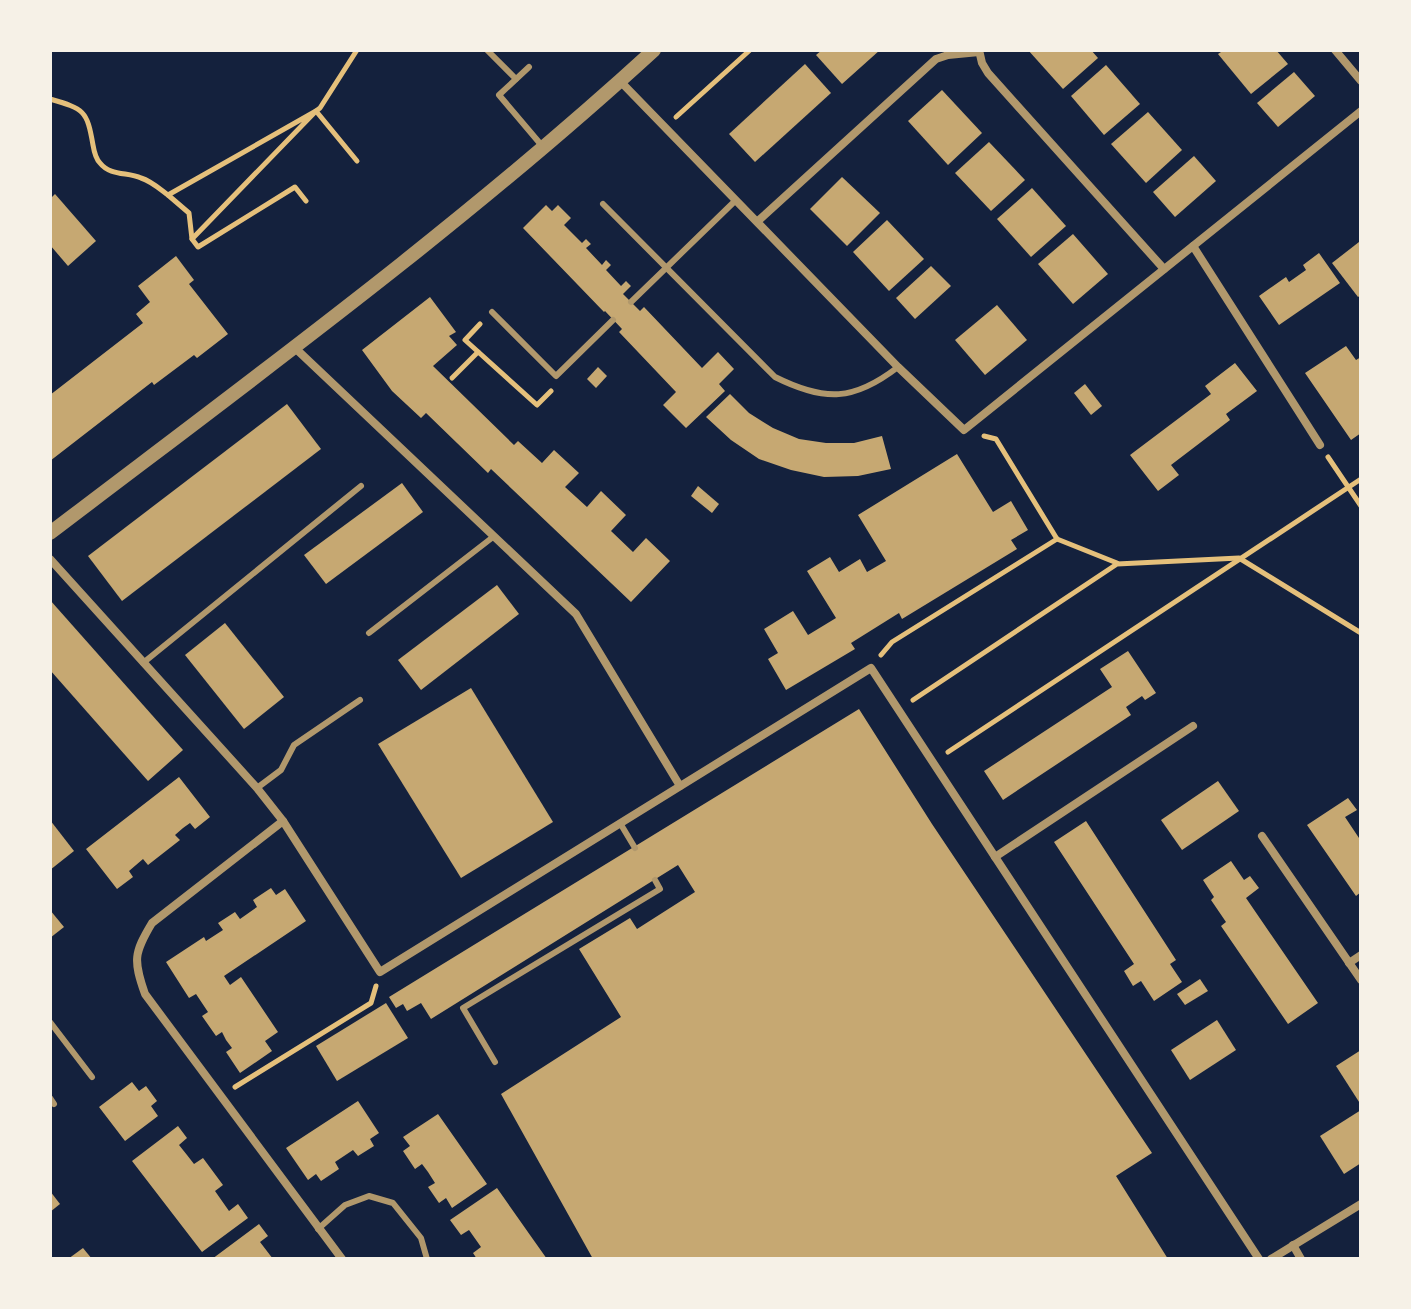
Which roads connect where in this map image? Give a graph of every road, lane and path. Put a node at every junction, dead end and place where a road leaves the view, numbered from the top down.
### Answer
1 (357, 50) edge
2 (487, 50) edge
3 (654, 50) edge
4 (750, 50) edge
5 (1335, 50) edge
6 (979, 51) edge
7 (529, 67) dead end
8 (516, 79) junction
9 (620, 81) junction
10 (1361, 81) edge
11 (50, 99) edge
12 (316, 111) junction
13 (1361, 111) edge
14 (665, 127) junction
15 (543, 147) junction
16 (357, 161) dead end
17 (168, 195) junction
18 (736, 200) junction
19 (306, 201) dead end
20 (603, 204) dead end
21 (758, 221) junction
22 (192, 239) junction
23 (1193, 246) junction
24 (668, 267) junction
25 (1164, 269) junction
26 (631, 302) dead end
27 (492, 312) joint
28 (613, 320) dead end
29 (294, 347) junction
30 (478, 352) junction
31 (898, 367) junction
32 (556, 376) junction
33 (452, 378) dead end
34 (964, 430) junction
35 (1320, 445) joint
36 (1361, 479) edge
37 (361, 486) dead end
38 (1348, 487) junction
39 (1361, 506) edge
40 (50, 533) edge
41 (493, 537) junction
42 (1057, 539) junction
43 (1239, 558) junction
44 (50, 559) edge
45 (1117, 564) junction
46 (369, 633) dead end
47 (1361, 633) edge
48 (143, 663) junction
49 (871, 668) junction
50 (360, 700) dead end
51 (898, 710) junction
52 (1193, 726) dead end
53 (933, 762) junction
54 (680, 786) junction
55 (257, 788) junction
56 (283, 821) junction
57 (620, 823) junction
58 (1262, 836) dead end
59 (635, 848) dead end
60 (995, 857) junction
61 (655, 880) dead end
62 (1361, 955) edge
63 (1349, 963) junction
64 (380, 972) junction
65 (1361, 980) edge
66 (50, 1022) edge
67 (495, 1062) dead end
68 (92, 1077) dead end
69 (220, 1096) junction
70 (1361, 1204) edge
71 (318, 1229) junction
72 (1293, 1245) junction
73 (342, 1259) edge
74 (427, 1259) edge
75 (1259, 1259) edge
76 (1271, 1259) edge
77 (1301, 1259) edge

1 - 12 path
2 - 8 lane
3 - 9 street
4 - 14 path
5 - 10 street
6 - 21 street
6 - 25 street
7 - 8 lane
8 - 15 lane
9 - 14 street
9 - 15 street
11 - 17 path
12 - 16 path
12 - 17 path
12 - 22 path
13 - 23 street
14 - 18 street
15 - 29 street
17 - 22 path
18 - 21 street
18 - 24 lane
19 - 22 path
20 - 24 lane
21 - 31 street
23 - 25 street
23 - 35 street
24 - 26 lane
24 - 31 lane
25 - 34 street
27 - 30 path
27 - 32 lane
28 - 32 lane
29 - 40 street
29 - 41 street
30 - 32 path
30 - 33 path
31 - 34 street
34 - 42 path
35 - 38 path
36 - 38 path
37 - 48 lane
38 - 39 path
38 - 43 path
41 - 46 lane
41 - 54 street
42 - 45 path
42 - 49 path
43 - 45 path
43 - 47 path
43 - 53 path
44 - 48 street
45 - 51 path
48 - 55 street
49 - 51 street
49 - 54 street
50 - 55 lane
51 - 53 street
52 - 60 street
53 - 60 street
54 - 57 street
55 - 56 street
56 - 64 street
56 - 69 street
57 - 59 lane
57 - 64 street
58 - 63 street
60 - 75 street
61 - 67 lane
62 - 63 street
63 - 65 street
64 - 69 path
66 - 68 lane
69 - 71 street
70 - 72 street
71 - 73 street
71 - 74 lane
72 - 76 street
72 - 77 street

